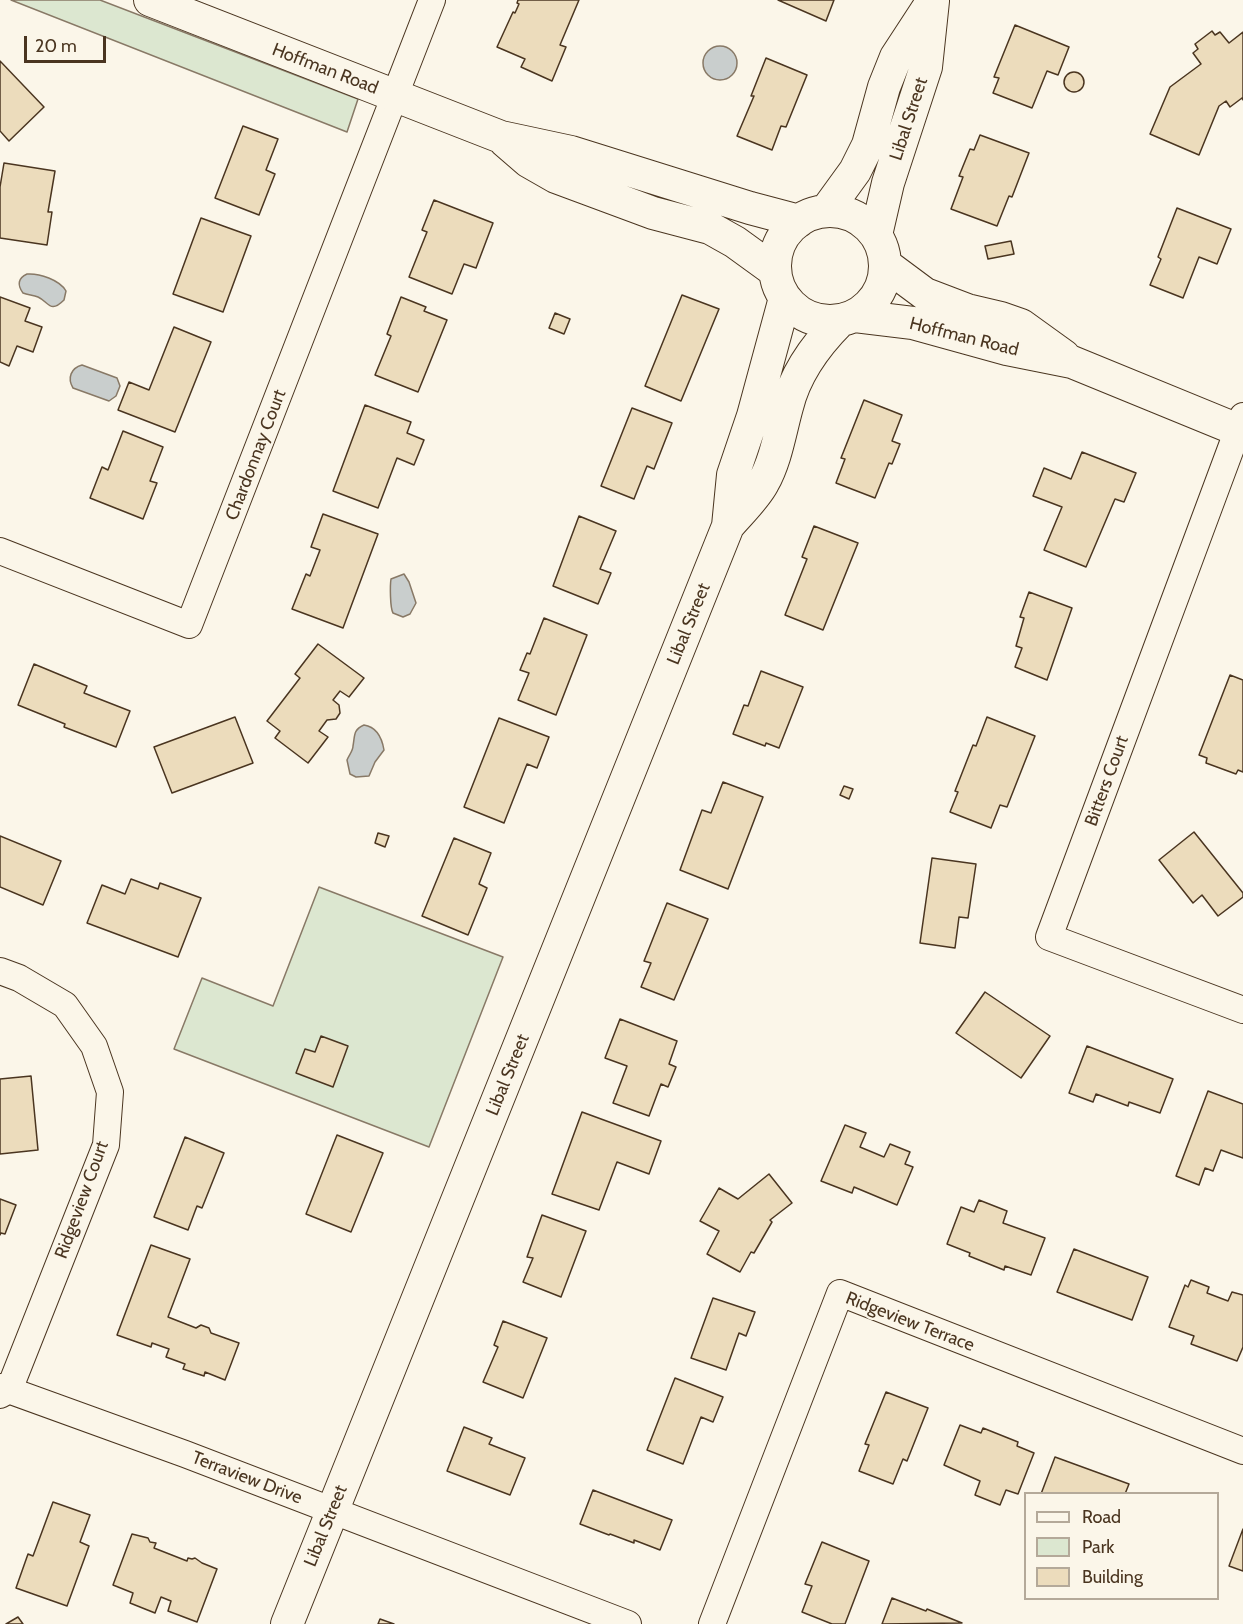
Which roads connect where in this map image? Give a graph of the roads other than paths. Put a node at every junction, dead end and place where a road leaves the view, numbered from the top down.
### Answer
1 (150, 0) edge
2 (432, 0) edge
3 (933, 1) edge
4 (396, 96) junction
5 (501, 137) junction
6 (812, 216) junction
7 (876, 235) junction
8 (886, 265) junction
9 (780, 284) junction
10 (847, 318) junction
11 (1072, 362) junction
12 (1241, 426) edge
13 (728, 526) junction
14 (0, 551) edge
15 (0, 971) edge
16 (1243, 1010) edge
17 (3, 1390) edge
18 (1243, 1451) edge
19 (332, 1511) junction
20 (287, 1624) edge
21 (628, 1624) edge
22 (712, 1624) edge

1 - 4 street, Hoffman Road
2 - 4 street
3 - 6 street, Libal Street
3 - 7 street, Libal Street
4 - 5 street, Hoffman Road
4 - 14 street, Chardonnay Court
5 - 6 street, Hoffman Road
5 - 9 street, Hoffman Road
6 - 7 street
6 - 9 street
7 - 8 street
8 - 10 street
8 - 11 street, Hoffman Road
9 - 10 street
9 - 13 street, Libal Street
10 - 11 street, Hoffman Road
10 - 13 street, Libal Street
11 - 12 street, Hoffman Road
12 - 16 street, Bitters Court
13 - 19 street, Libal Street
15 - 17 street, Ridgeview Court
17 - 19 street, Terraview Drive
18 - 22 street, Ridgeview Terrace
19 - 20 street, Libal Street
19 - 21 street, Terraview Drive

